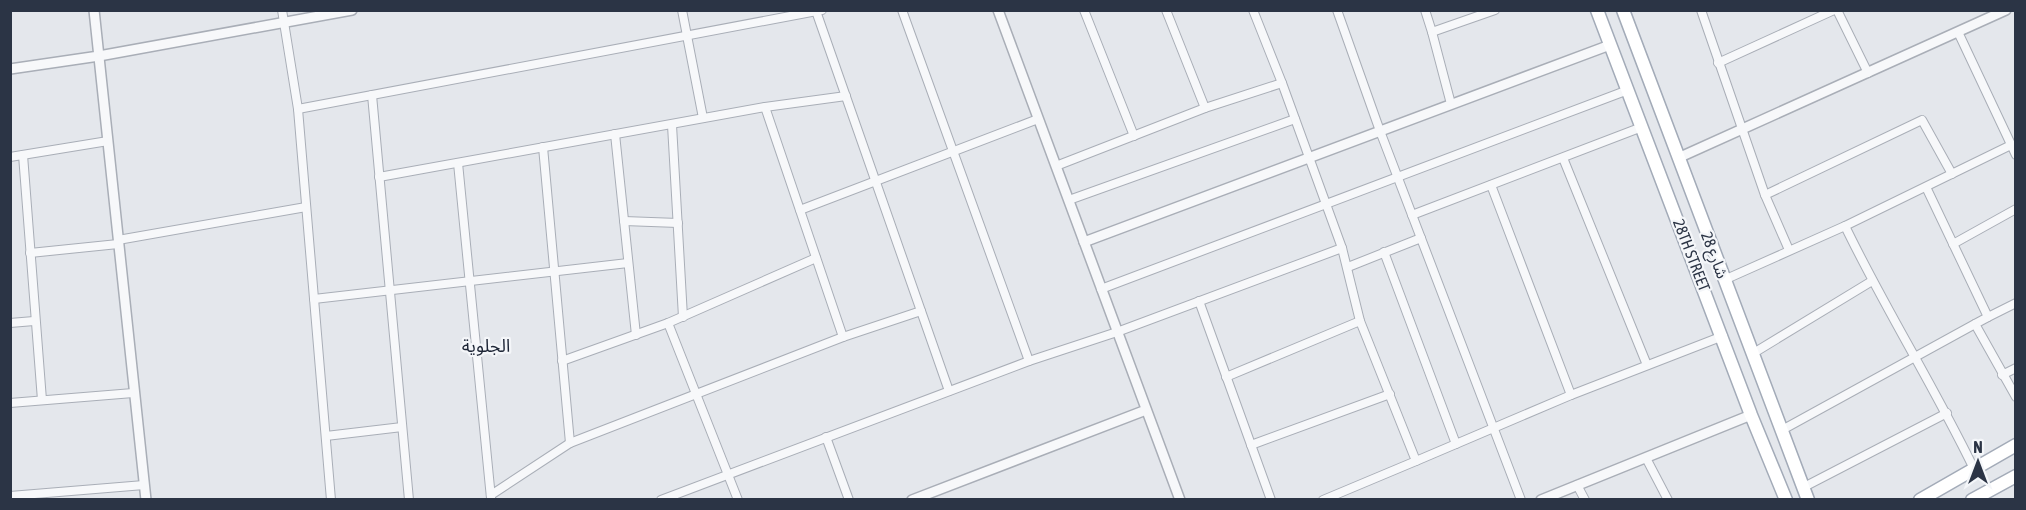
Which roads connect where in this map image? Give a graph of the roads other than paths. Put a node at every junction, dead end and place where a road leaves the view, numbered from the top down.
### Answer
1 (94, 10) edge
2 (282, 10) edge
3 (352, 10) edge
4 (682, 10) edge
5 (902, 10) edge
6 (998, 10) edge
7 (1084, 10) edge
8 (1166, 10) edge
9 (1253, 10) edge
10 (1337, 10) edge
11 (1425, 10) edge
12 (1495, 10) edge
13 (1597, 10) edge
14 (1623, 10) edge
15 (1701, 10) edge
16 (1836, 10) edge
17 (2006, 10) edge
18 (819, 11) edge
19 (284, 22) junction
20 (1432, 32) junction
21 (1958, 32) junction
22 (686, 36) junction
23 (1610, 45) junction
24 (99, 56) junction
25 (1718, 63) junction
26 (10, 69) edge
27 (1868, 72) junction
28 (1282, 83) junction
29 (1628, 90) junction
30 (372, 95) junction
31 (846, 96) junction
32 (1451, 104) junction
33 (765, 107) junction
34 (1205, 108) junction
35 (298, 109) junction
36 (703, 118) junction
37 (1038, 119) junction
38 (1295, 119) junction
39 (672, 125) junction
40 (1642, 127) junction
41 (1742, 129) junction
42 (1380, 131) junction
43 (615, 134) junction
44 (1134, 136) junction
45 (108, 141) junction
46 (2011, 145) junction
47 (543, 147) junction
48 (953, 152) junction
49 (23, 154) junction
50 (2016, 155) edge
51 (10, 157) edge
52 (1310, 157) junction
53 (1563, 158) junction
54 (1678, 158) junction
55 (458, 163) junction
56 (1056, 166) junction
57 (1952, 174) junction
58 (380, 177) junction
59 (1398, 177) junction
60 (876, 181) junction
61 (1491, 185) junction
62 (1926, 187) junction
63 (1766, 195) junction
64 (1069, 200) junction
65 (1326, 202) junction
66 (306, 207) junction
67 (2016, 209) edge
68 (800, 210) junction
69 (1412, 215) junction
70 (624, 221) junction
71 (678, 223) junction
72 (1845, 226) junction
73 (1421, 238) junction
74 (118, 242) junction
75 (1084, 242) junction
76 (1953, 244) junction
77 (1342, 248) junction
78 (1789, 250) junction
79 (1384, 252) junction
80 (30, 253) junction
81 (816, 258) junction
82 (628, 263) junction
83 (1348, 267) junction
84 (554, 271) junction
85 (1724, 280) junction
86 (470, 281) junction
87 (1872, 281) junction
88 (1101, 289) junction
89 (390, 292) junction
90 (314, 299) junction
91 (1199, 301) junction
92 (2016, 303) edge
93 (921, 311) junction
94 (683, 317) junction
95 (1988, 317) junction
96 (34, 321) junction
97 (1360, 321) junction
98 (10, 323) edge
99 (668, 323) junction
100 (1975, 324) junction
101 (1117, 332) junction
102 (636, 335) junction
103 (1723, 336) junction
104 (843, 337) junction
105 (1752, 354) junction
106 (1914, 358) junction
107 (1029, 360) junction
108 (562, 361) junction
109 (1647, 365) junction
110 (2016, 368) edge
111 (2002, 375) junction
112 (1226, 377) junction
113 (949, 391) junction
114 (133, 393) junction
115 (696, 394) junction
116 (1390, 394) junction
117 (1571, 395) junction
118 (2016, 397) edge
119 (42, 400) junction
120 (10, 403) edge
121 (1146, 410) junction
122 (1947, 413) junction
123 (1751, 415) junction
124 (402, 427) junction
125 (1494, 429) junction
126 (1782, 430) junction
127 (326, 436) junction
128 (826, 437) junction
129 (570, 443) junction
130 (1456, 444) junction
131 (1251, 445) junction
132 (2016, 446) edge
133 (1646, 458) junction
134 (1416, 461) junction
135 (1974, 469) junction
136 (729, 474) junction
137 (2016, 476) edge
138 (144, 485) junction
139 (1577, 485) junction
140 (1807, 495) edge
141 (10, 496) edge
142 (55, 496) edge
143 (491, 497) edge
144 (1784, 497) edge
145 (1176, 498) edge
146 (146, 500) edge
147 (331, 500) edge
148 (409, 500) edge
149 (661, 500) edge
150 (738, 500) edge
151 (849, 500) edge
152 (912, 500) edge
153 (1271, 500) edge
154 (1323, 500) edge
155 (1521, 500) edge
156 (1541, 500) edge
157 (1585, 500) edge
158 (1668, 500) edge
159 (1920, 500) edge
160 (1972, 500) edge

1 - 24 street
2 - 19 street
3 - 19 street
4 - 22 street
5 - 48 street
6 - 37 street
7 - 44 street
8 - 34 street
9 - 28 street
10 - 42 street
11 - 20 street
12 - 20 street
13 - 23 main road, 28TH STREET
14 - 54 main road, شارع 28
15 - 25 street
16 - 25 street
16 - 27 street
17 - 21 street
18 - 22 street
18 - 31 street
19 - 24 street
19 - 35 street
20 - 32 street
21 - 27 street
21 - 46 street
22 - 30 street
22 - 36 street
23 - 29 main road, 28TH STREET
23 - 32 street
24 - 26 street
24 - 45 street
25 - 41 street
27 - 41 street
28 - 34 street
28 - 38 street
29 - 40 main road, 28TH STREET
29 - 59 street
30 - 35 street
30 - 58 street
31 - 33 street
31 - 60 street
32 - 42 street
33 - 36 street
33 - 68 street
34 - 44 street
35 - 66 street
36 - 39 street
37 - 48 street
37 - 56 street
38 - 52 street
38 - 64 street
39 - 43 street
39 - 71 street
40 - 53 street
40 - 103 main road, 28TH STREET
41 - 54 street
41 - 63 street
42 - 52 street
42 - 59 street
43 - 47 street
43 - 70 street
44 - 56 street
45 - 49 street
45 - 74 street
46 - 50 street
46 - 57 street
47 - 55 street
47 - 84 street
48 - 60 street
48 - 107 street
49 - 51 street
49 - 80 street
52 - 65 street
52 - 75 street
53 - 61 street
53 - 109 street
54 - 85 main road, شارع 28
55 - 58 street
55 - 86 street
56 - 64 street
57 - 62 street
57 - 63 street
58 - 89 street
59 - 65 street
59 - 69 street
60 - 68 street
60 - 93 street
61 - 69 street
61 - 117 street
62 - 72 street
62 - 76 street
63 - 78 street
64 - 75 street
65 - 77 street
65 - 88 street
66 - 74 street
66 - 90 street
67 - 76 street
68 - 81 street
69 - 73 street
70 - 71 street
70 - 82 street
71 - 94 street
72 - 78 street
72 - 87 street
73 - 79 street
73 - 125 street
74 - 80 street
74 - 114 street
75 - 88 street
76 - 95 street
77 - 83 street
77 - 91 street
78 - 85 street
79 - 83 street
79 - 130 street
80 - 96 street
81 - 94 street
81 - 104 street
82 - 84 street
82 - 102 street
83 - 97 street
84 - 86 street
84 - 108 street
85 - 105 main road, شارع 28
86 - 89 street
86 - 143 street
87 - 105 street
87 - 106 street
88 - 101 street
89 - 90 street
89 - 124 street
90 - 127 street
91 - 101 street
91 - 112 street
92 - 95 street
93 - 104 street
93 - 113 street
94 - 99 street
95 - 100 street
96 - 98 street
96 - 119 street
97 - 112 street
97 - 116 street
99 - 102 street
99 - 115 street
100 - 106 street
100 - 111 street
101 - 107 street
101 - 121 street
102 - 108 street
103 - 109 street
103 - 123 main road, 28TH STREET
104 - 115 street
105 - 126 main road, شارع 28
106 - 122 street
106 - 126 street
107 - 113 street
108 - 129 street
109 - 117 street
110 - 111 street
111 - 118 street
112 - 131 street
113 - 128 street
114 - 119 street
114 - 138 street
115 - 129 street
115 - 136 street
116 - 131 street
116 - 134 street
117 - 125 street
119 - 120 street
121 - 145 street
121 - 152 street
122 - 135 street
122 - 140 street
123 - 133 street
123 - 144 main road, 28TH STREET
124 - 127 street
124 - 148 street
125 - 130 street
125 - 155 street
126 - 140 main road, شارع 28
127 - 147 street
128 - 136 street
128 - 151 street
129 - 143 street
130 - 134 street
131 - 153 street
132 - 135 main road
133 - 139 street
133 - 158 street
134 - 154 street
135 - 159 main road
136 - 149 street
136 - 150 street
137 - 160 main road
138 - 142 street
138 - 146 street
139 - 156 street
139 - 157 street
141 - 142 street

